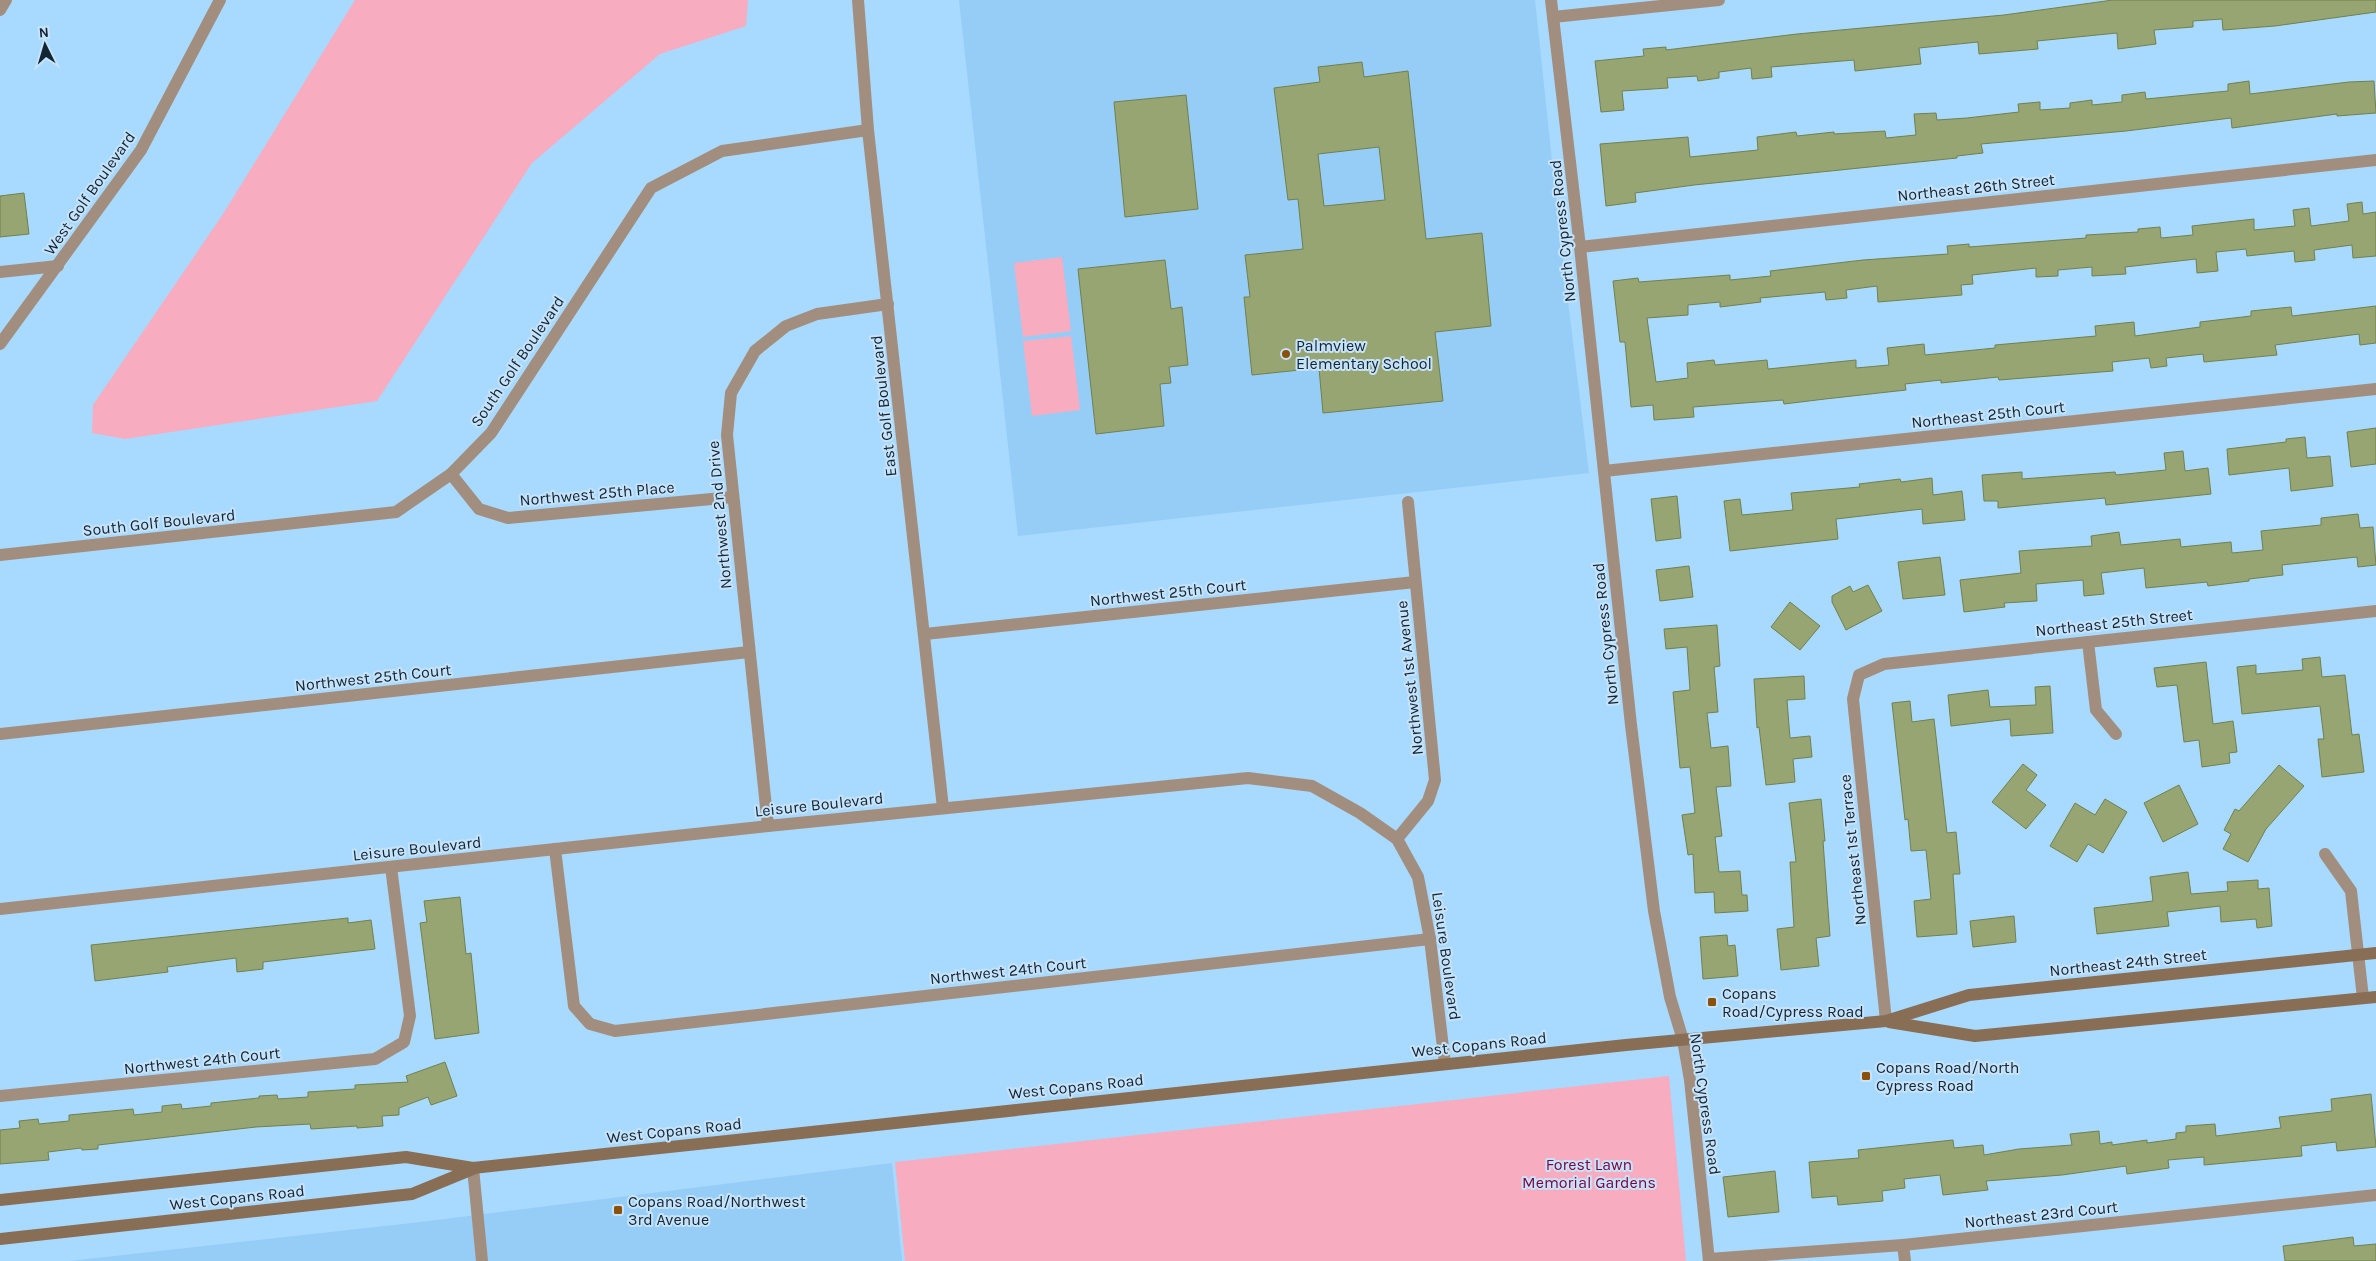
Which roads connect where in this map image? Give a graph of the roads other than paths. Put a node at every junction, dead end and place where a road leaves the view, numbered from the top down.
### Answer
1 (6, 0) edge
2 (220, 0) edge
3 (858, 0) edge
4 (1551, 0) edge
5 (1719, 0) edge
6 (0, 10) edge
7 (1553, 17) junction
8 (868, 130) junction
9 (2376, 160) edge
10 (1580, 247) junction
11 (58, 266) junction
12 (0, 272) edge
13 (888, 304) junction
14 (0, 344) edge
15 (2376, 389) edge
16 (1604, 471) junction
17 (451, 474) junction
18 (733, 497) junction
19 (1408, 502) dead end
20 (0, 555) edge
21 (1415, 582) junction
22 (2376, 611) edge
23 (925, 634) junction
24 (2088, 642) junction
25 (749, 652) junction
26 (1859, 675) joint
27 (0, 734) edge
28 (2116, 734) dead end
29 (943, 808) junction
30 (768, 826) junction
31 (1397, 839) junction
32 (555, 849) junction
33 (2325, 854) dead end
34 (391, 867) junction
35 (0, 909) edge
36 (1430, 939) junction
37 (2376, 953) edge
38 (2358, 954) junction
39 (2370, 997) edge
40 (1886, 1021) junction
41 (1683, 1040) junction
42 (1445, 1064) junction
43 (0, 1096) edge
44 (473, 1168) junction
45 (2376, 1196) edge
46 (0, 1200) edge
47 (0, 1239) edge
48 (1903, 1245) junction
49 (1709, 1260) edge
50 (482, 1261) edge
51 (1905, 1261) edge

1 - 6 street
2 - 11 street, West Golf Boulevard
3 - 8 street, East Golf Boulevard
4 - 7 street, North Cypress Road
5 - 7 street
7 - 10 street, North Cypress Road
8 - 13 street, East Golf Boulevard
8 - 17 street, South Golf Boulevard
9 - 10 street, Northeast 26th Street
10 - 16 street, North Cypress Road
11 - 12 street
11 - 14 street, West Golf Boulevard
13 - 18 street, Northwest 2nd Drive
13 - 23 street, East Golf Boulevard
15 - 16 street, Northeast 25th Court
16 - 41 street, North Cypress Road
17 - 18 street, Northwest 25th Place
17 - 20 street, South Golf Boulevard
18 - 25 street, Northwest 2nd Drive
19 - 21 street, Northwest 1st Avenue
21 - 23 street, Northwest 25th Court
21 - 31 street, Northwest 1st Avenue
22 - 24 street, Northeast 25th Street
23 - 29 street, East Golf Boulevard
24 - 26 street, Northeast 25th Street
24 - 28 street
25 - 27 street, Northwest 25th Court
25 - 30 street, Northwest 2nd Drive
26 - 40 street, Northeast 1st Terrace
29 - 30 street, Leisure Boulevard
29 - 31 street, Leisure Boulevard
30 - 32 street, Leisure Boulevard
31 - 36 street, Leisure Boulevard
32 - 34 street, Leisure Boulevard
32 - 36 street, Northwest 24th Court
33 - 38 street
34 - 35 street, Leisure Boulevard
34 - 43 street, Northwest 24th Court
36 - 42 street, Leisure Boulevard
37 - 38 main road, Northeast 24th Street
38 - 39 street
38 - 40 main road, Northeast 24th Street
39 - 40 main road, Northeast 24th Street
40 - 41 main road, Northeast 24th Street
41 - 42 main road, West Copans Road
41 - 49 street, North Cypress Road
42 - 44 main road, West Copans Road
44 - 46 main road, West Copans Road
44 - 47 main road, West Copans Road
44 - 50 street
45 - 48 street, Northeast 23rd Court
48 - 49 street, Northeast 23rd Court
48 - 51 street

